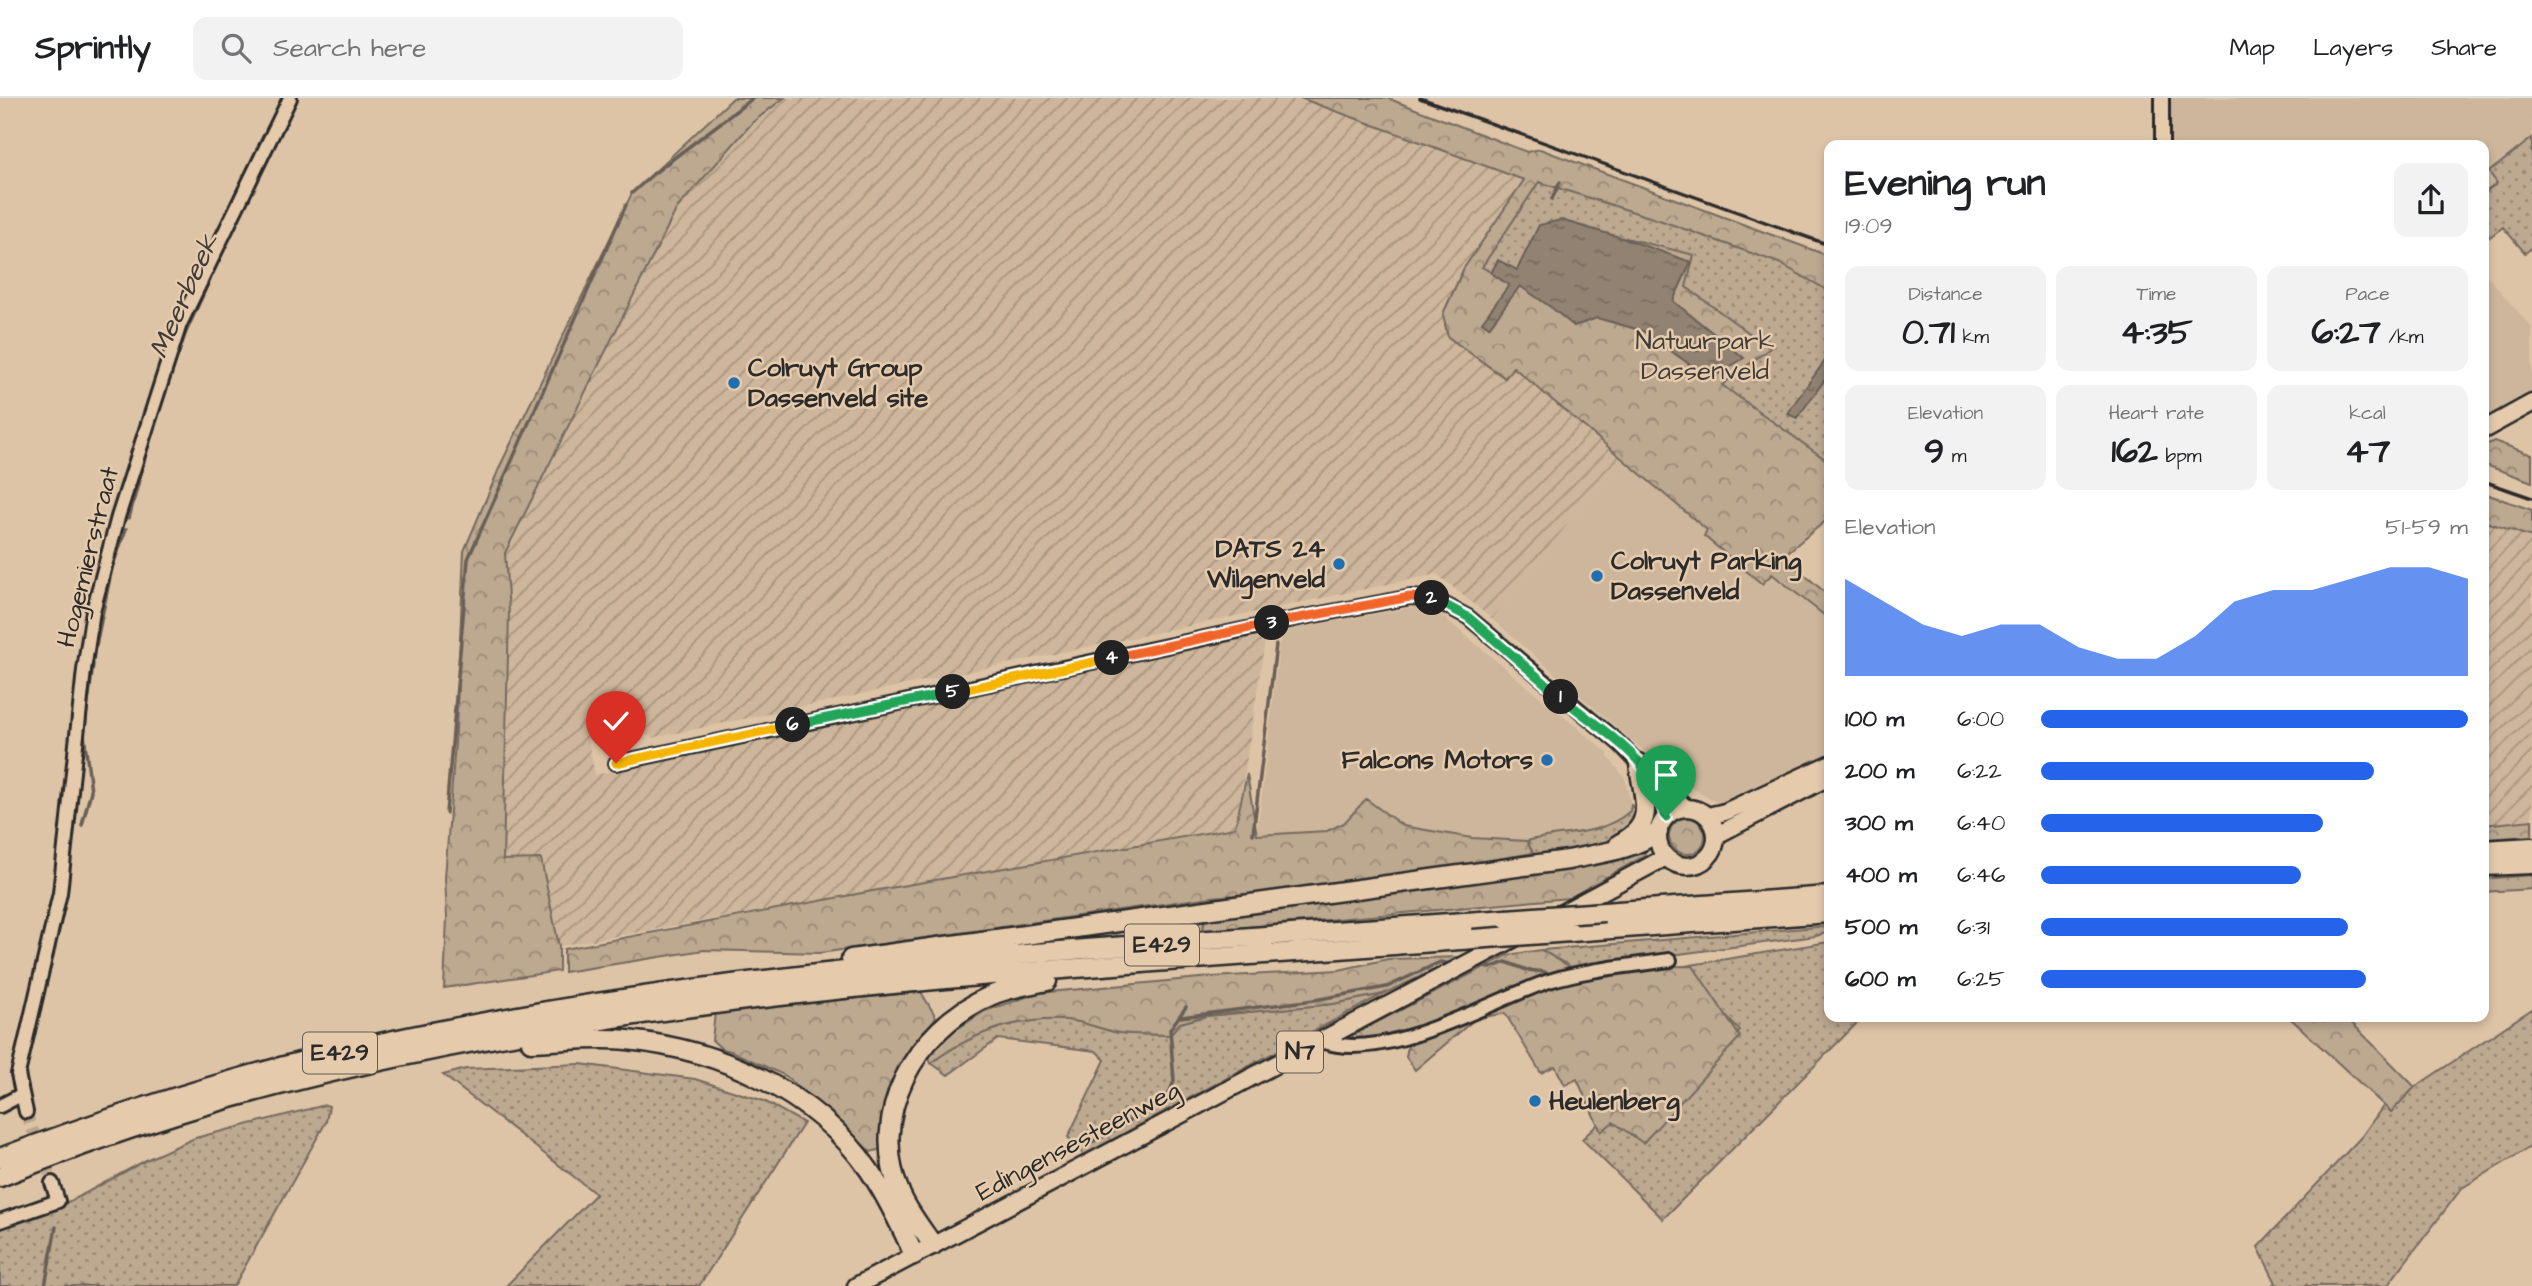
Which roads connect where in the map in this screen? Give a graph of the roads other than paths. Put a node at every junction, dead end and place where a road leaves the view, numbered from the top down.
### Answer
1 (290, 98) edge
2 (2162, 98) edge
3 (2162, 140) edge
4 (2532, 403) edge
5 (2489, 427) edge
6 (616, 763) dead end
7 (1639, 763) junction
8 (1824, 766) edge
9 (1652, 778) junction
10 (1824, 780) edge
11 (1688, 807) junction
12 (1708, 816) junction
13 (1662, 825) junction
14 (1717, 835) junction
15 (2532, 847) edge
16 (2489, 850) edge
17 (1601, 853) junction
18 (1666, 857) junction
19 (2532, 864) edge
20 (2489, 866) edge
21 (1824, 896) edge
22 (1824, 913) edge
23 (1670, 960) dead end
24 (1088, 968) junction
25 (818, 974) junction
26 (494, 1039) junction
27 (1322, 1041) junction
28 (21, 1095) junction
29 (0, 1106) edge
30 (26, 1112) tunnel mouth
31 (0, 1158) edge
32 (0, 1177) edge
33 (52, 1183) tunnel mouth
34 (0, 1221) edge
35 (933, 1245) junction
36 (914, 1255) junction
37 (856, 1286) edge

1 - 28 street, Hogemierstraat
2 - 3 street
4 - 5 main road
6 - 7 street
7 - 9 street
7 - 17 highway
8 - 12 main road
9 - 11 street
9 - 13 street
10 - 14 main road
11 - 12 main road
11 - 13 main road
12 - 14 main road
13 - 17 highway
13 - 18 main road
14 - 18 main road
15 - 16 highway
17 - 25 highway
18 - 27 main road, Edingensesteenweg / N7
19 - 20 highway
21 - 25 highway, E429, bridge
22 - 24 highway, E429, bridge
23 - 27 street
24 - 26 highway, E429
24 - 35 highway
25 - 31 highway, E429
26 - 32 highway, E429
26 - 36 highway
27 - 35 main road, Edingensesteenweg / N7
28 - 29 street
28 - 30 street, Hogemierstraat
33 - 34 street
35 - 36 main road, Edingensesteenweg / N7
36 - 37 main road, Edingensesteenweg / N7

